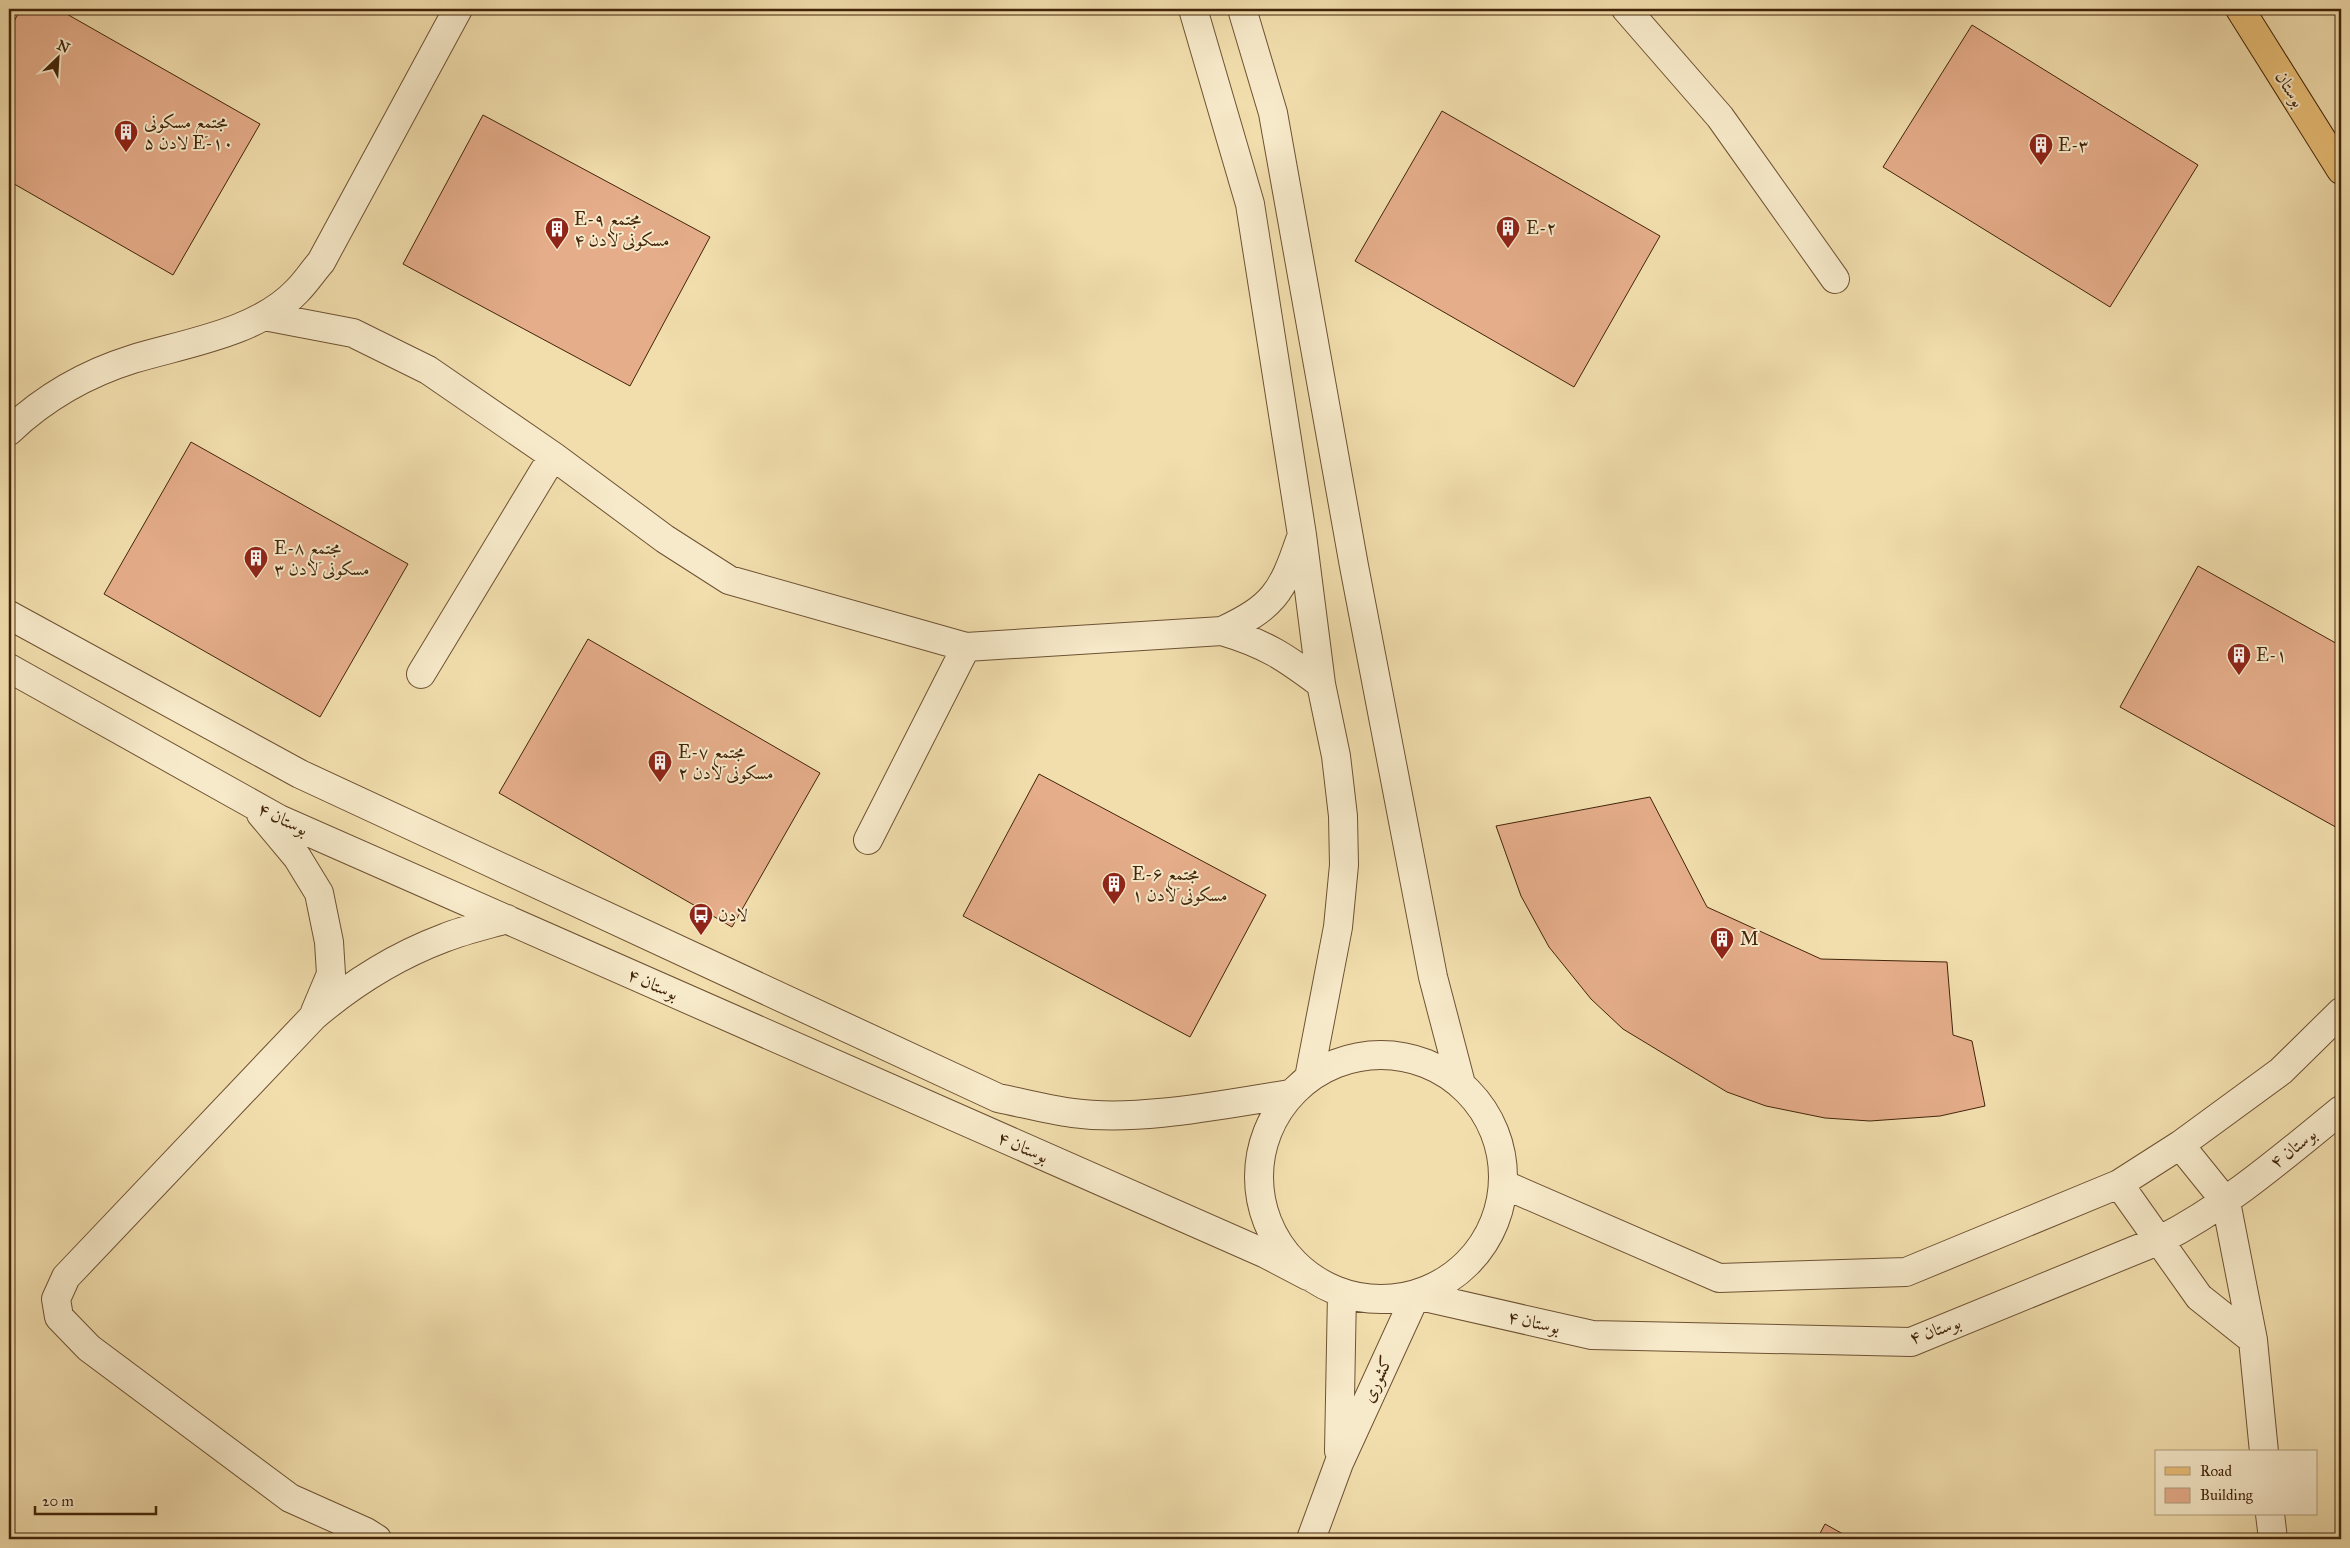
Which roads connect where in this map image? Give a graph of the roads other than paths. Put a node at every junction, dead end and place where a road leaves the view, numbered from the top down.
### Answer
1 (458, 9) edge
2 (1193, 9) edge
3 (1242, 9) edge
4 (1626, 9) edge
5 (2240, 9) edge
6 (2341, 170) edge
7 (1835, 278) dead end
8 (264, 316) junction
9 (16, 424) edge
10 (9, 442) edge
11 (553, 456) junction
12 (1302, 535) junction
13 (9, 614) edge
14 (1222, 632) junction
15 (966, 648) junction
16 (9, 668) edge
17 (421, 674) dead end
18 (1321, 684) junction
19 (254, 805) junction
20 (868, 840) dead end
21 (507, 920) junction
22 (2341, 1012) edge
23 (314, 1016) junction
24 (1461, 1084) junction
25 (1300, 1086) junction
26 (2341, 1110) edge
27 (2180, 1145) junction
28 (2119, 1184) junction
29 (1505, 1185) junction
30 (2226, 1202) junction
31 (2160, 1240) junction
32 (1308, 1276) junction
33 (1342, 1293) junction
34 (1416, 1295) junction
35 (2253, 1340) junction
36 (2264, 1450) edge
37 (1339, 1463) junction
38 (2270, 1516) edge
39 (377, 1539) edge
40 (1310, 1539) edge
41 (2273, 1539) edge

1 - 8 street
2 - 12 street
3 - 24 street
4 - 7 street
5 - 6 main road, بوستان
8 - 9 street
8 - 11 street
9 - 10 street
11 - 15 street
11 - 17 street
12 - 14 street
12 - 18 street
13 - 25 street
14 - 15 street
14 - 18 street
15 - 20 street
16 - 19 street, بوستان ۴
18 - 25 street
19 - 21 street, بوستان ۴
19 - 23 street
21 - 23 street
21 - 32 street, بوستان ۴
22 - 27 street
23 - 39 street
24 - 25 street
24 - 29 street
25 - 32 street
26 - 30 street, بوستان ۴
27 - 28 street
27 - 30 street
28 - 29 street
28 - 31 street
29 - 34 street
30 - 31 street, بوستان ۴
30 - 35 street
31 - 34 street, بوستان ۴
31 - 35 street
32 - 33 street, بوستان ۴
33 - 34 street, بوستان ۴
33 - 37 street, کشوری
34 - 37 street, کشوری
35 - 36 street
37 - 40 street, کشوری
38 - 41 street

